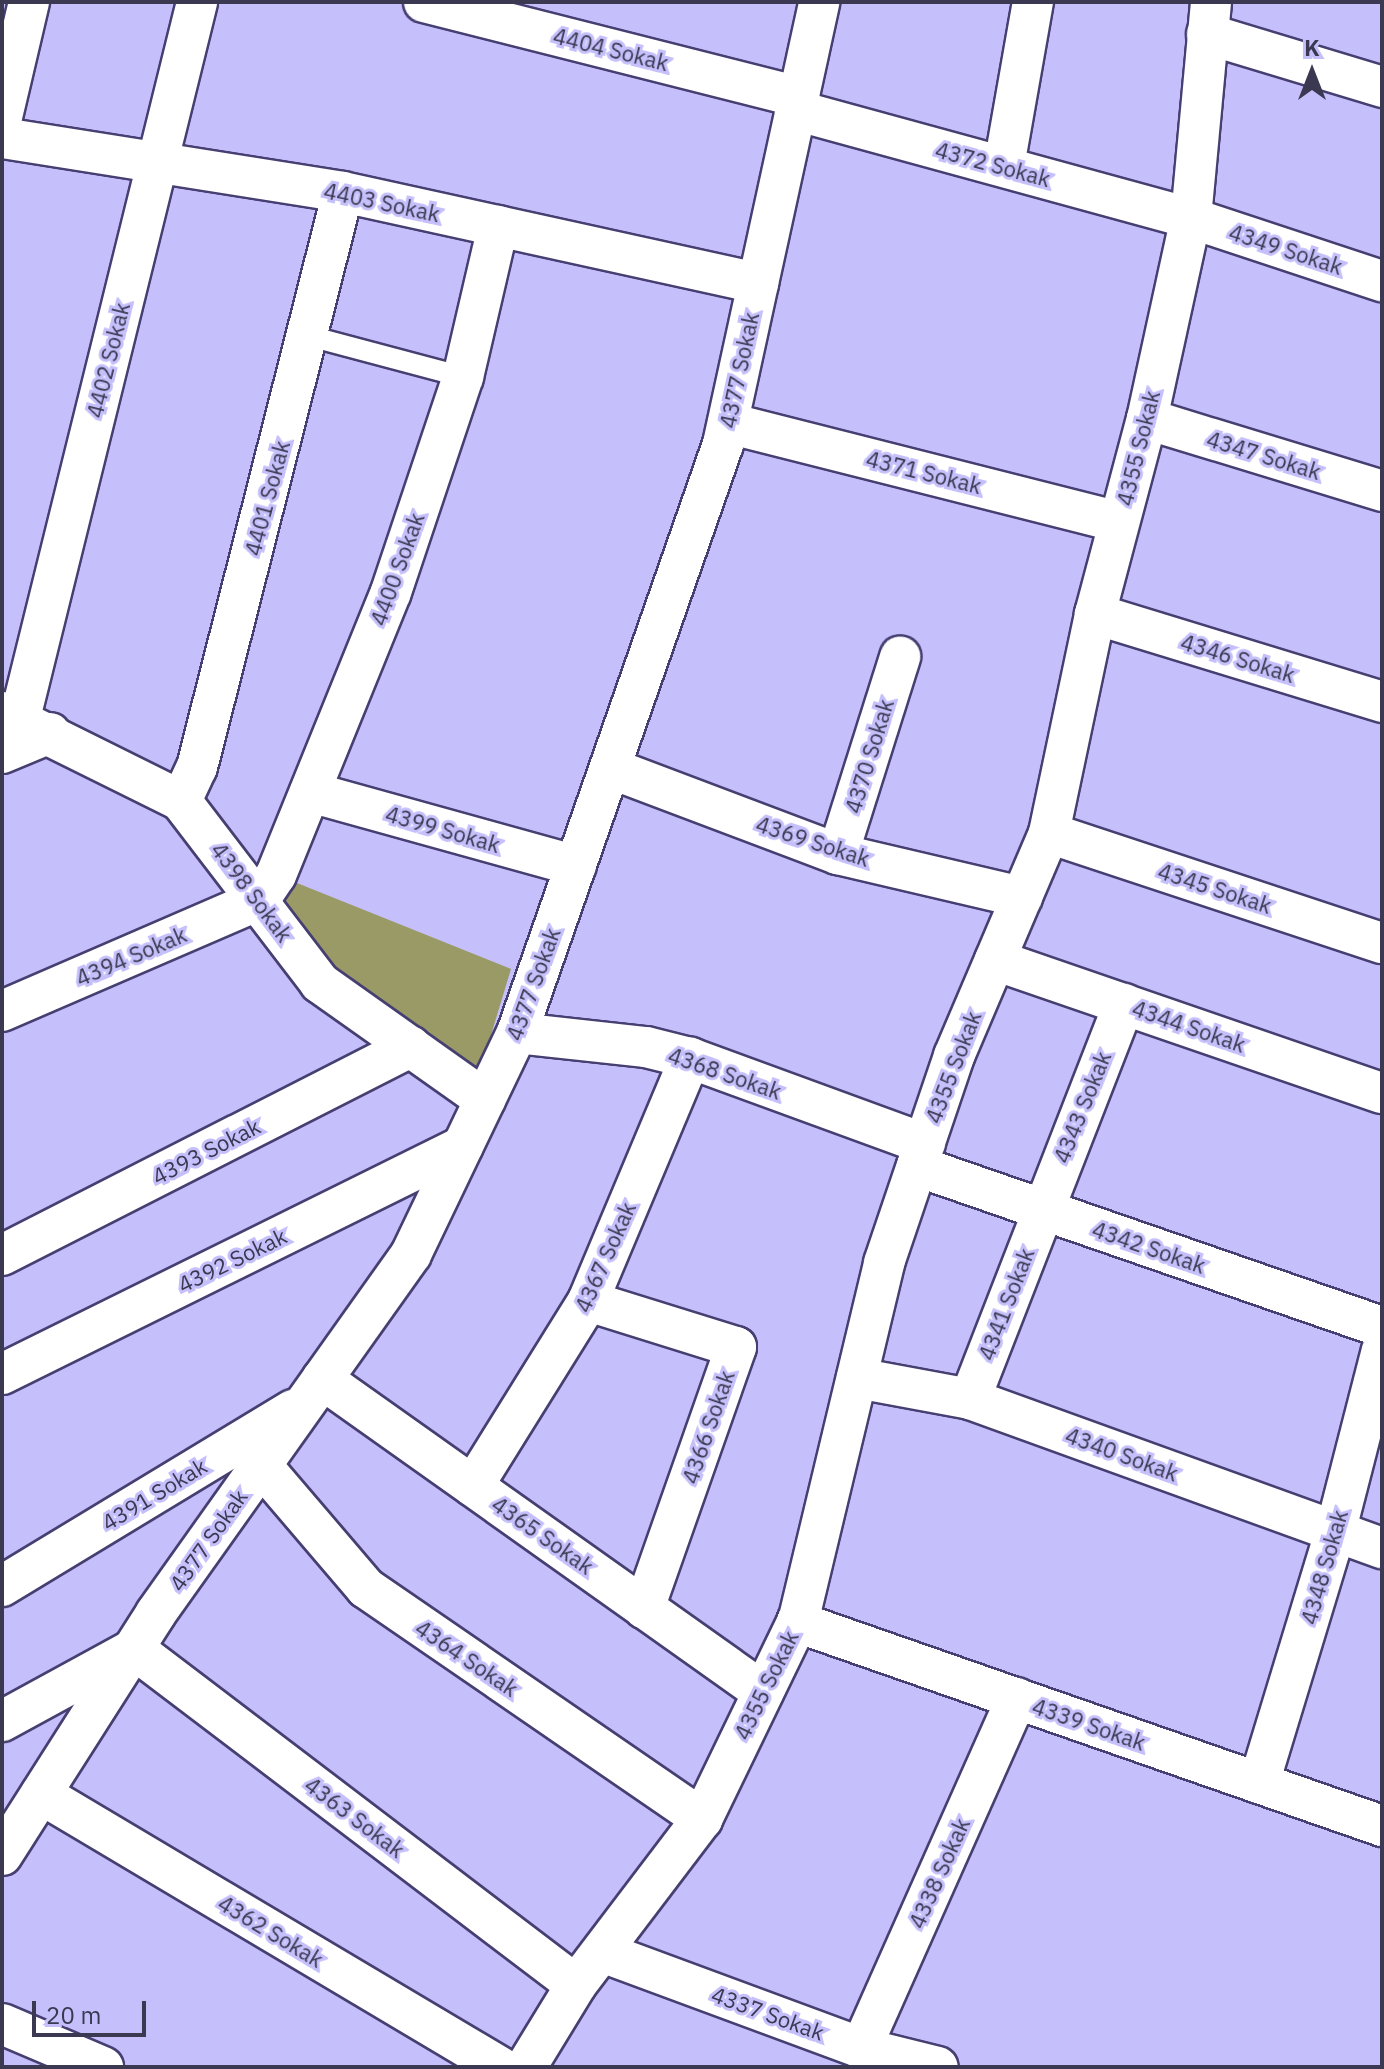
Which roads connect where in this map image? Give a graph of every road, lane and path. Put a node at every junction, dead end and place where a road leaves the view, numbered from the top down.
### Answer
1 (29, 2) edge
2 (197, 2) edge
3 (424, 2) edge
4 (819, 2) edge
5 (1033, 2) edge
6 (1209, 18) edge
7 (1382, 87) edge
8 (797, 104) junction
9 (2, 117) edge
10 (2, 138) edge
11 (156, 163) junction
12 (1004, 166) junction
13 (343, 192) junction
14 (1191, 218) junction
15 (498, 226) junction
16 (1382, 281) edge
17 (758, 283) junction
18 (309, 336) junction
19 (463, 377) junction
20 (1147, 419) junction
21 (728, 423) junction
22 (1382, 491) edge
23 (1119, 522) junction
24 (1095, 614) junction
25 (900, 657) dead end
26 (1382, 702) edge
27 (24, 721) edge
28 (2, 753) edge
29 (610, 768) junction
30 (310, 792) junction
31 (181, 801) junction
32 (1049, 833) junction
33 (838, 854) junction
34 (576, 866) junction
35 (1022, 897) junction
36 (259, 900) junction
37 (1382, 943) edge
38 (995, 960) junction
39 (1124, 1004) junction
40 (2, 1011) edge
41 (517, 1033) junction
42 (411, 1047) junction
43 (690, 1058) junction
44 (1382, 1093) edge
45 (485, 1100) junction
46 (463, 1146) junction
47 (921, 1155) junction
48 (1041, 1210) junction
49 (2, 1255) edge
50 (588, 1301) junction
51 (1382, 1327) edge
52 (1382, 1350) edge
53 (2, 1374) edge
54 (857, 1378) junction
55 (314, 1390) junction
56 (970, 1399) junction
57 (261, 1465) junction
58 (473, 1486) junction
59 (1335, 1533) junction
60 (1382, 1548) edge
61 (2, 1586) edge
62 (644, 1608) junction
63 (797, 1622) junction
64 (134, 1649) junction
65 (763, 1692) junction
66 (1017, 1698) junction
67 (2, 1721) edge
68 (1259, 1783) junction
69 (41, 1794) junction
70 (702, 1819) junction
71 (1382, 1826) edge
72 (2, 1855) edge
73 (602, 1952) junction
74 (576, 1985) junction
75 (2, 2024) edge
76 (861, 2048) junction
77 (103, 2067) edge
78 (500, 2067) edge
79 (526, 2067) edge
80 (938, 2067) edge

1 - 9 street
2 - 11 street, 4402 Sokak
3 - 8 street, 4404 Sokak
4 - 8 street, 4377 Sokak
5 - 12 street
6 - 7 street
6 - 14 street, 4355 Sokak
8 - 12 street, 4372 Sokak
8 - 17 street, 4377 Sokak
10 - 11 street, 4403 Sokak
11 - 13 street, 4403 Sokak
11 - 27 street, 4402 Sokak
12 - 14 street, 4372 Sokak
13 - 15 street, 4403 Sokak
13 - 18 street, 4401 Sokak
14 - 16 street, 4349 Sokak
14 - 20 street, 4355 Sokak
15 - 17 street, 4403 Sokak
15 - 19 street, 4400 Sokak
17 - 21 street, 4377 Sokak
18 - 19 lane
18 - 31 street, 4401 Sokak
19 - 30 street, 4400 Sokak
20 - 22 street, 4347 Sokak
20 - 23 street, 4355 Sokak
21 - 23 street, 4371 Sokak
21 - 29 street, 4377 Sokak
23 - 24 street, 4355 Sokak
24 - 26 street, 4346 Sokak
24 - 32 street, 4355 Sokak
25 - 33 street, 4370 Sokak
27 - 28 street
27 - 31 street, 4398 Sokak
29 - 33 street, 4369 Sokak
29 - 34 street, 4377 Sokak
30 - 34 street, 4399 Sokak
30 - 36 street, 4400 Sokak
31 - 36 street, 4398 Sokak
32 - 35 street, 4355 Sokak
32 - 37 street, 4345 Sokak
33 - 35 street, 4369 Sokak
34 - 41 street, 4377 Sokak
35 - 38 street, 4355 Sokak
36 - 40 street, 4394 Sokak
36 - 42 street, 4398 Sokak
38 - 39 street, 4344 Sokak
38 - 47 street, 4355 Sokak
39 - 44 street, 4344 Sokak
39 - 48 street, 4343 Sokak
41 - 43 street, 4368 Sokak
41 - 45 street, 4377 Sokak
42 - 45 street, 4398 Sokak
42 - 49 street, 4393 Sokak
43 - 47 street, 4368 Sokak
43 - 50 street, 4367 Sokak
45 - 46 street, 4377 Sokak
46 - 53 street, 4392 Sokak
46 - 55 street, 4377 Sokak
47 - 48 street, 4342 Sokak
47 - 54 street, 4355 Sokak
48 - 51 street, 4342 Sokak
48 - 56 street, 4341 Sokak
50 - 58 street, 4367 Sokak
50 - 62 street, 4366 Sokak
52 - 59 street, 4348 Sokak
54 - 56 street, 4340 Sokak
54 - 63 street, 4355 Sokak
55 - 57 street, 4377 Sokak
55 - 58 street, 4365 Sokak
55 - 61 street, 4391 Sokak
56 - 59 street, 4340 Sokak
57 - 64 street, 4377 Sokak
57 - 70 street, 4364 Sokak
58 - 62 street, 4365 Sokak
59 - 60 street, 4340 Sokak
59 - 68 street, 4348 Sokak
62 - 65 street, 4365 Sokak
63 - 65 street, 4355 Sokak
63 - 66 street, 4339 Sokak
64 - 67 street
64 - 69 street, 4377 Sokak
64 - 74 street, 4363 Sokak
65 - 70 street, 4355 Sokak
66 - 68 street, 4339 Sokak
66 - 76 street, 4338 Sokak
68 - 71 street, 4339 Sokak
69 - 72 street, 4377 Sokak
69 - 78 street, 4362 Sokak
70 - 73 street, 4355 Sokak
73 - 74 street, 4355 Sokak
73 - 76 street, 4337 Sokak
74 - 79 street, 4355 Sokak
75 - 77 street
76 - 80 street, 4337 Sokak

